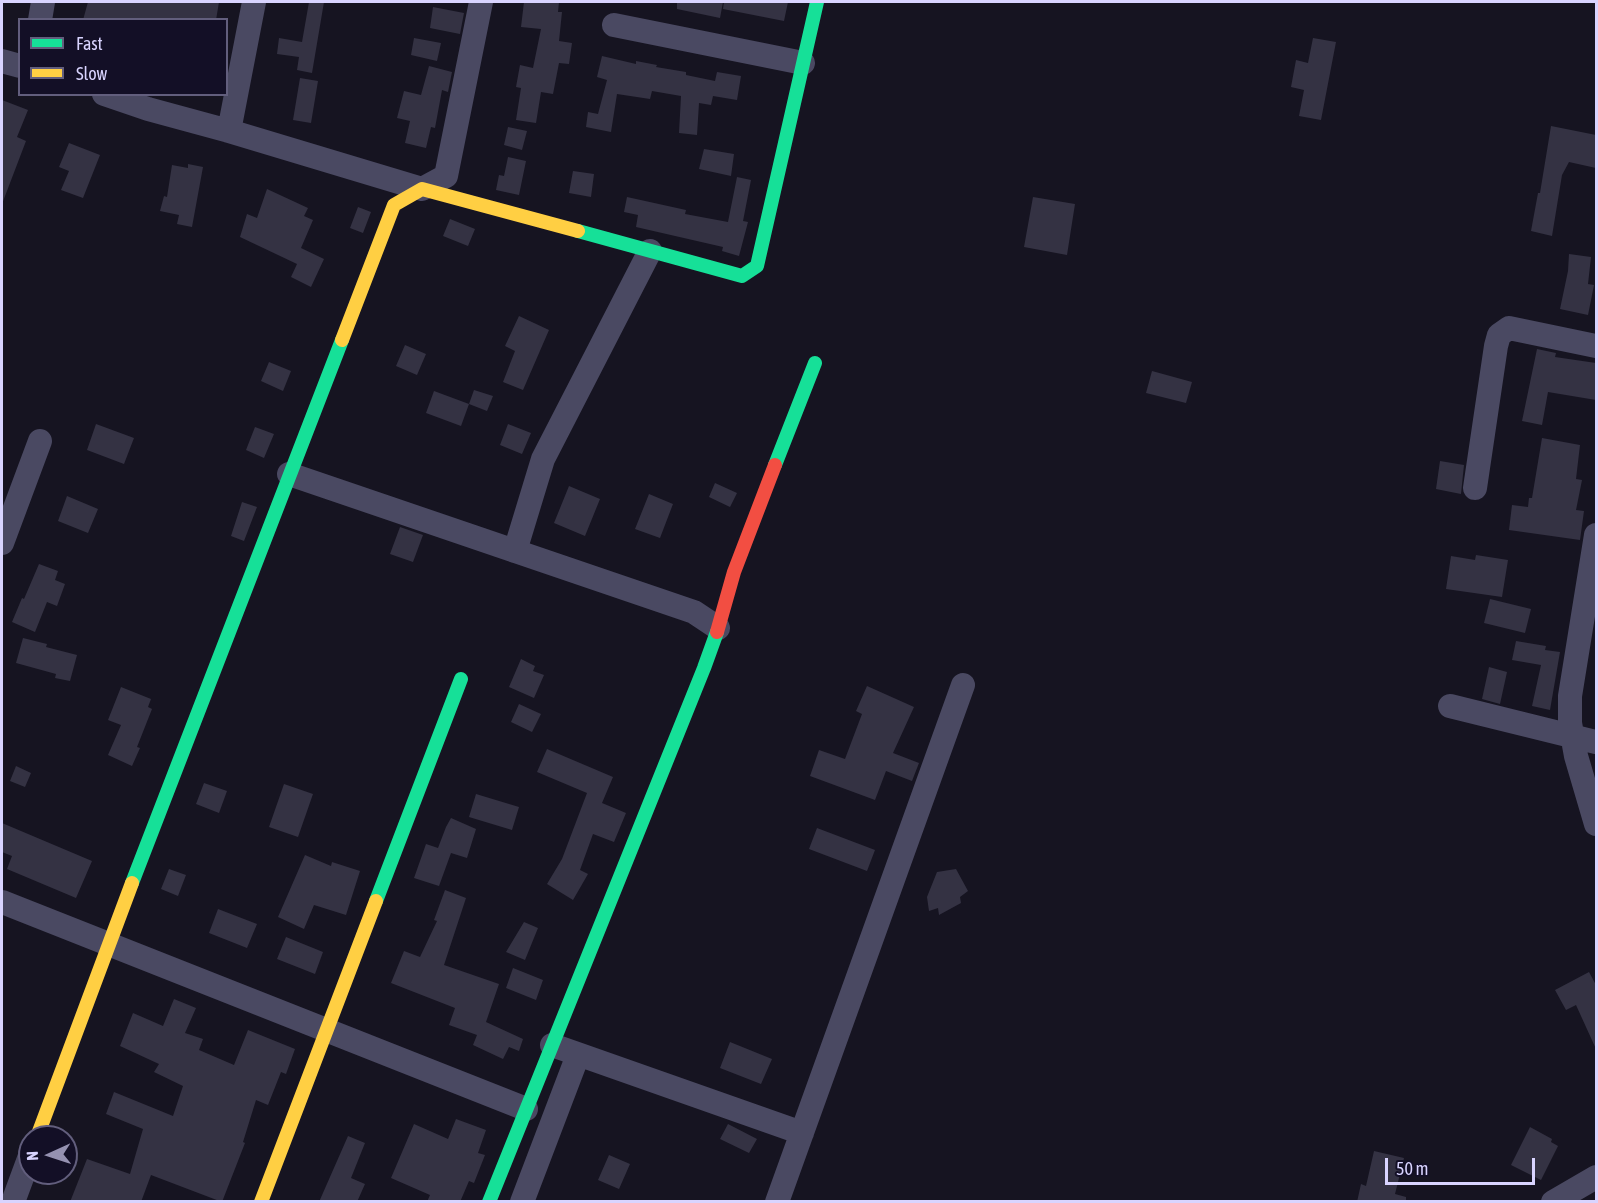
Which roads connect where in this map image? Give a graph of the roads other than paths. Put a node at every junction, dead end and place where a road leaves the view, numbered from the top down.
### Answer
1 (43, 2) edge
2 (254, 2) edge
3 (481, 2) edge
4 (817, 2) edge
5 (40, 18) edge
6 (614, 25) dead end
7 (2, 61) edge
8 (803, 63) junction
9 (18, 65) edge
10 (110, 96) edge
11 (230, 131) junction
12 (422, 189) junction
13 (650, 250) junction
14 (1596, 346) edge
15 (815, 363) dead end
16 (40, 441) dead end
17 (289, 474) junction
18 (1475, 488) dead end
19 (1596, 534) edge
20 (2, 543) edge
21 (515, 550) junction
22 (718, 628) junction
23 (461, 679) dead end
24 (963, 685) dead end
25 (1450, 706) dead end
26 (1572, 735) junction
27 (1596, 742) edge
28 (1596, 824) edge
29 (2, 902) edge
30 (108, 944) junction
31 (326, 1031) junction
32 (552, 1045) junction
33 (579, 1055) junction
34 (526, 1108) junction
35 (41, 1125) edge
36 (802, 1133) junction
37 (1596, 1177) edge
38 (20, 1185) edge
39 (14, 1202) edge
40 (261, 1202) edge
41 (489, 1202) edge
42 (522, 1202) edge
43 (777, 1202) edge
44 (1553, 1202) edge

1 - 5 street
2 - 11 street
3 - 12 street
4 - 8 street
6 - 8 street
7 - 9 street
8 - 13 street
10 - 11 street
11 - 12 street
12 - 13 street
12 - 17 street
13 - 21 street
14 - 18 street
15 - 22 street
16 - 20 street
17 - 21 street
17 - 30 street
19 - 26 street
21 - 22 street
22 - 32 street
23 - 31 street
24 - 36 street
25 - 26 street
26 - 27 street
26 - 28 street
29 - 30 street
30 - 31 street
30 - 35 street
31 - 34 street
31 - 40 street
32 - 33 street
32 - 34 street
33 - 36 street
33 - 42 street
34 - 41 street
36 - 43 street
37 - 44 street
38 - 39 street

